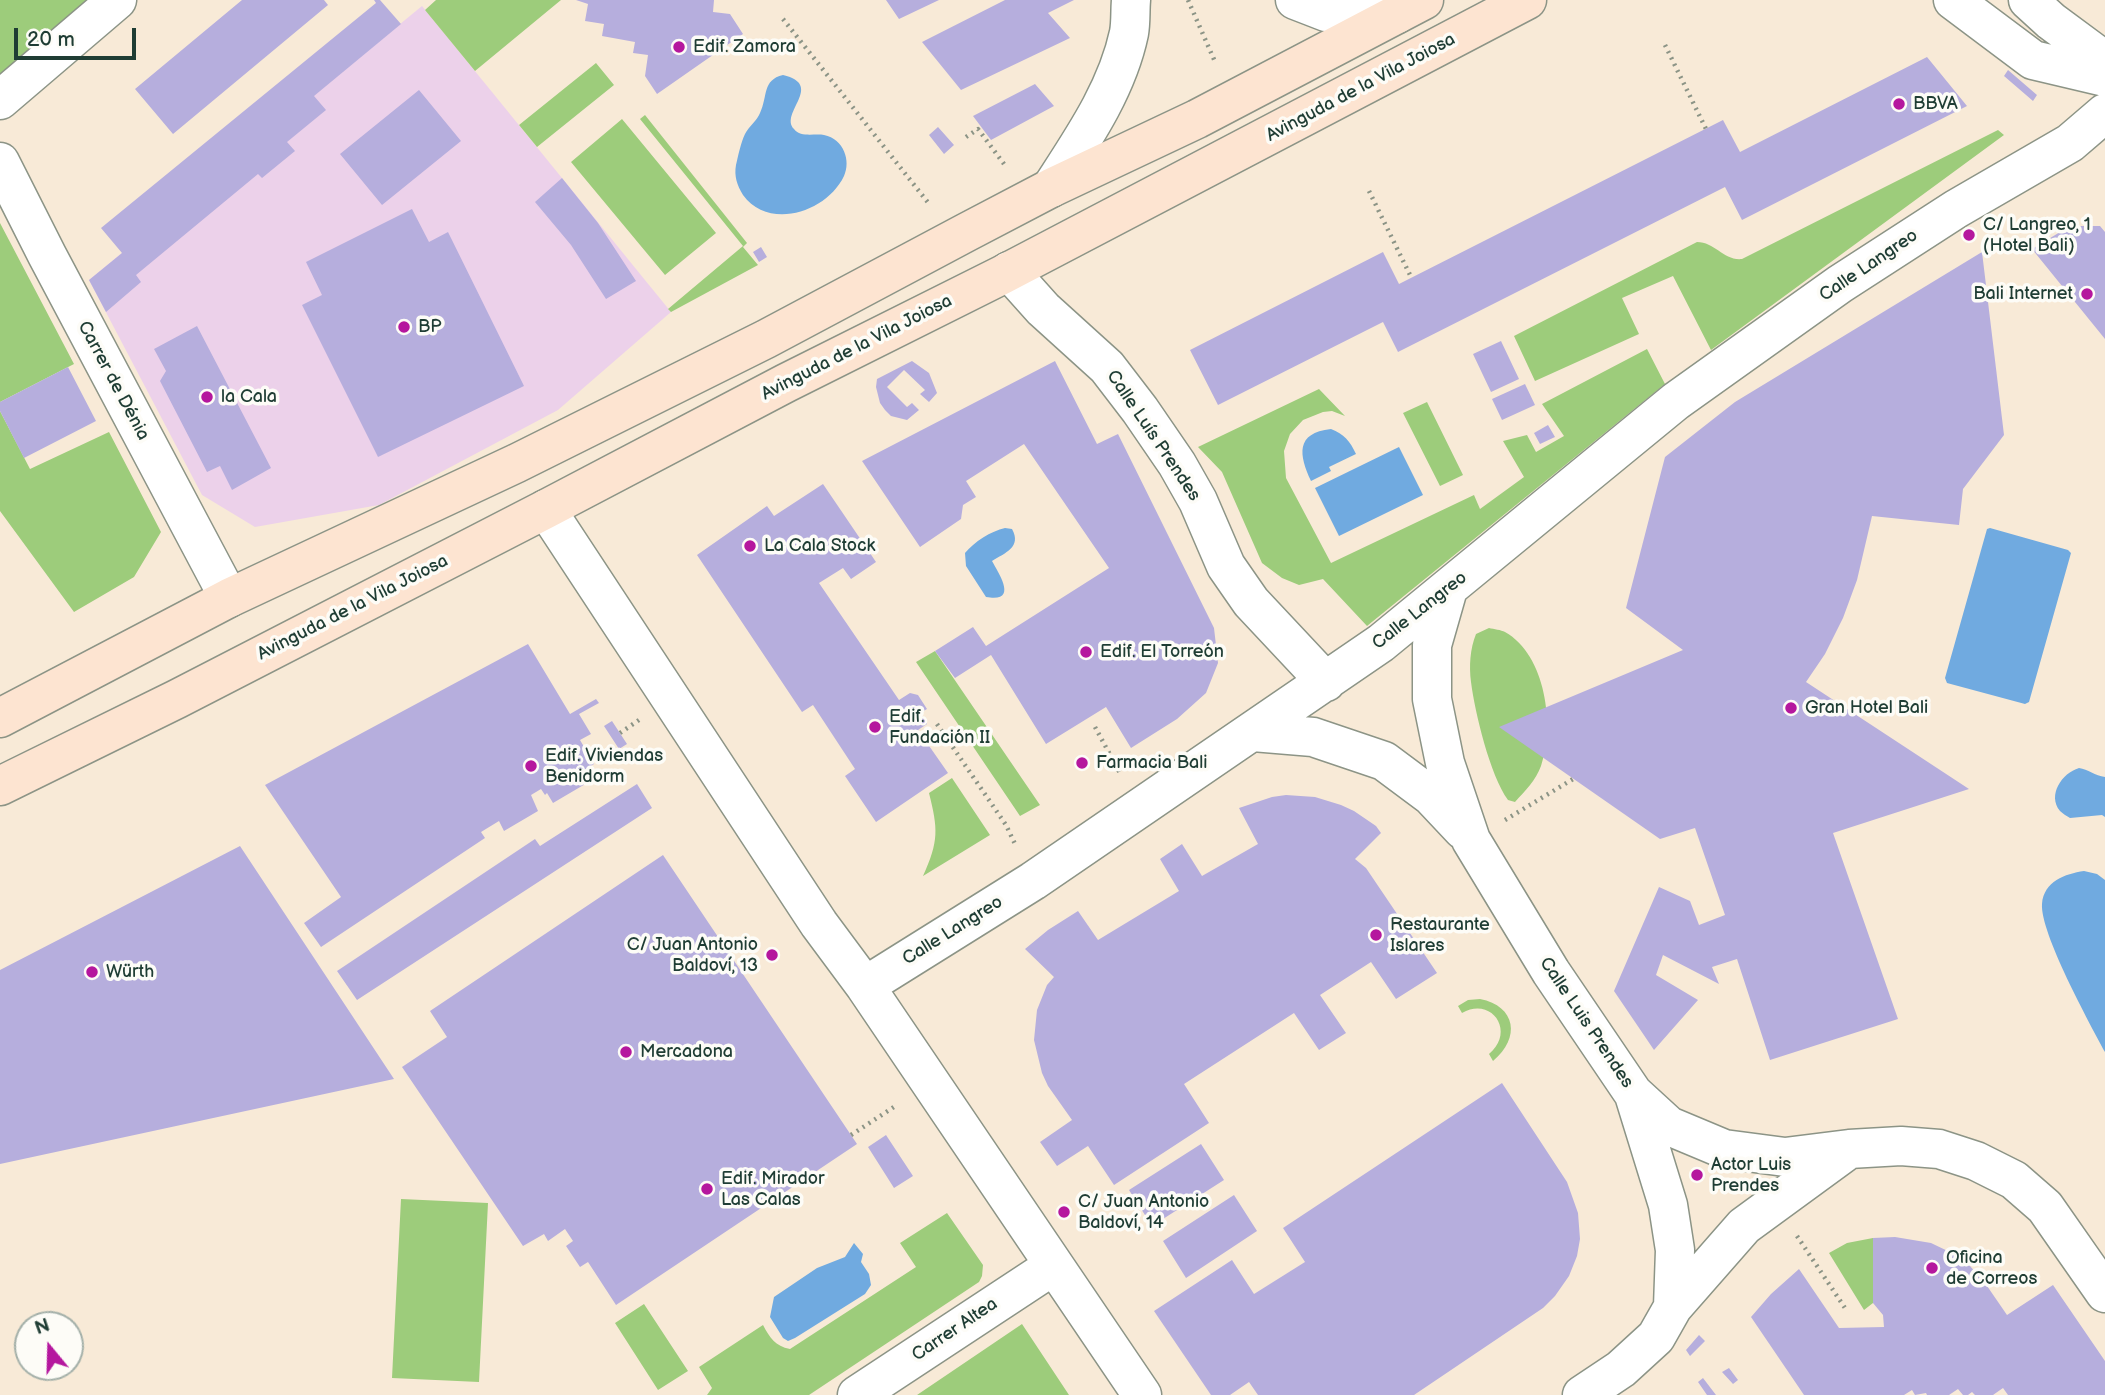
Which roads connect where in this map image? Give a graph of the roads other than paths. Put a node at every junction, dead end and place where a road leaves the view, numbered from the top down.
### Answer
1 (117, 0) edge
2 (1131, 0) edge
3 (1295, 0) edge
4 (1527, 0) edge
5 (1953, 0) edge
6 (2028, 0) edge
7 (1411, 7) edge
8 (2105, 61) edge
9 (2105, 77) edge
10 (0, 100) edge
11 (2105, 113) edge
12 (0, 162) edge
13 (1041, 194) junction
14 (1009, 271) junction
15 (558, 443) junction
16 (466, 486) junction
17 (539, 500) junction
18 (1448, 589) junction
19 (229, 598) junction
20 (1326, 682) junction
21 (0, 718) edge
22 (1253, 732) junction
23 (0, 786) edge
24 (1471, 839) junction
25 (864, 986) junction
26 (1633, 1093) junction
27 (1849, 1149) junction
28 (1053, 1266) junction
29 (2105, 1293) edge
30 (1673, 1307) junction
31 (857, 1395) edge
32 (1142, 1395) edge
33 (1582, 1395) edge

1 - 10 street
2 - 13 street
3 - 7 street
4 - 14 main road, Avinguda de la Vila Joiosa
5 - 9 street
6 - 8 street
7 - 13 main road
11 - 18 street, Calle Langreo
12 - 19 street, Carrer de Dénia
13 - 15 main road
14 - 17 main road, Avinguda de la Vila Joiosa
14 - 20 street, Calle Luís Prendes
15 - 16 main road
15 - 17 main road
16 - 17 main road
16 - 19 main road
17 - 23 main road, Avinguda de la Vila Joiosa
17 - 25 street
18 - 20 street, Calle Langreo
18 - 24 street
19 - 21 main road
20 - 22 street, Calle Langreo
22 - 24 street
22 - 25 street, Calle Langreo
24 - 26 street, Calle Luis Prendes
25 - 28 street
26 - 27 street, Calle Luis Prendes
26 - 30 street
27 - 29 street, Calle Luis Prendes
27 - 30 street
28 - 31 street, Carrer Altea
28 - 32 street
30 - 33 street

